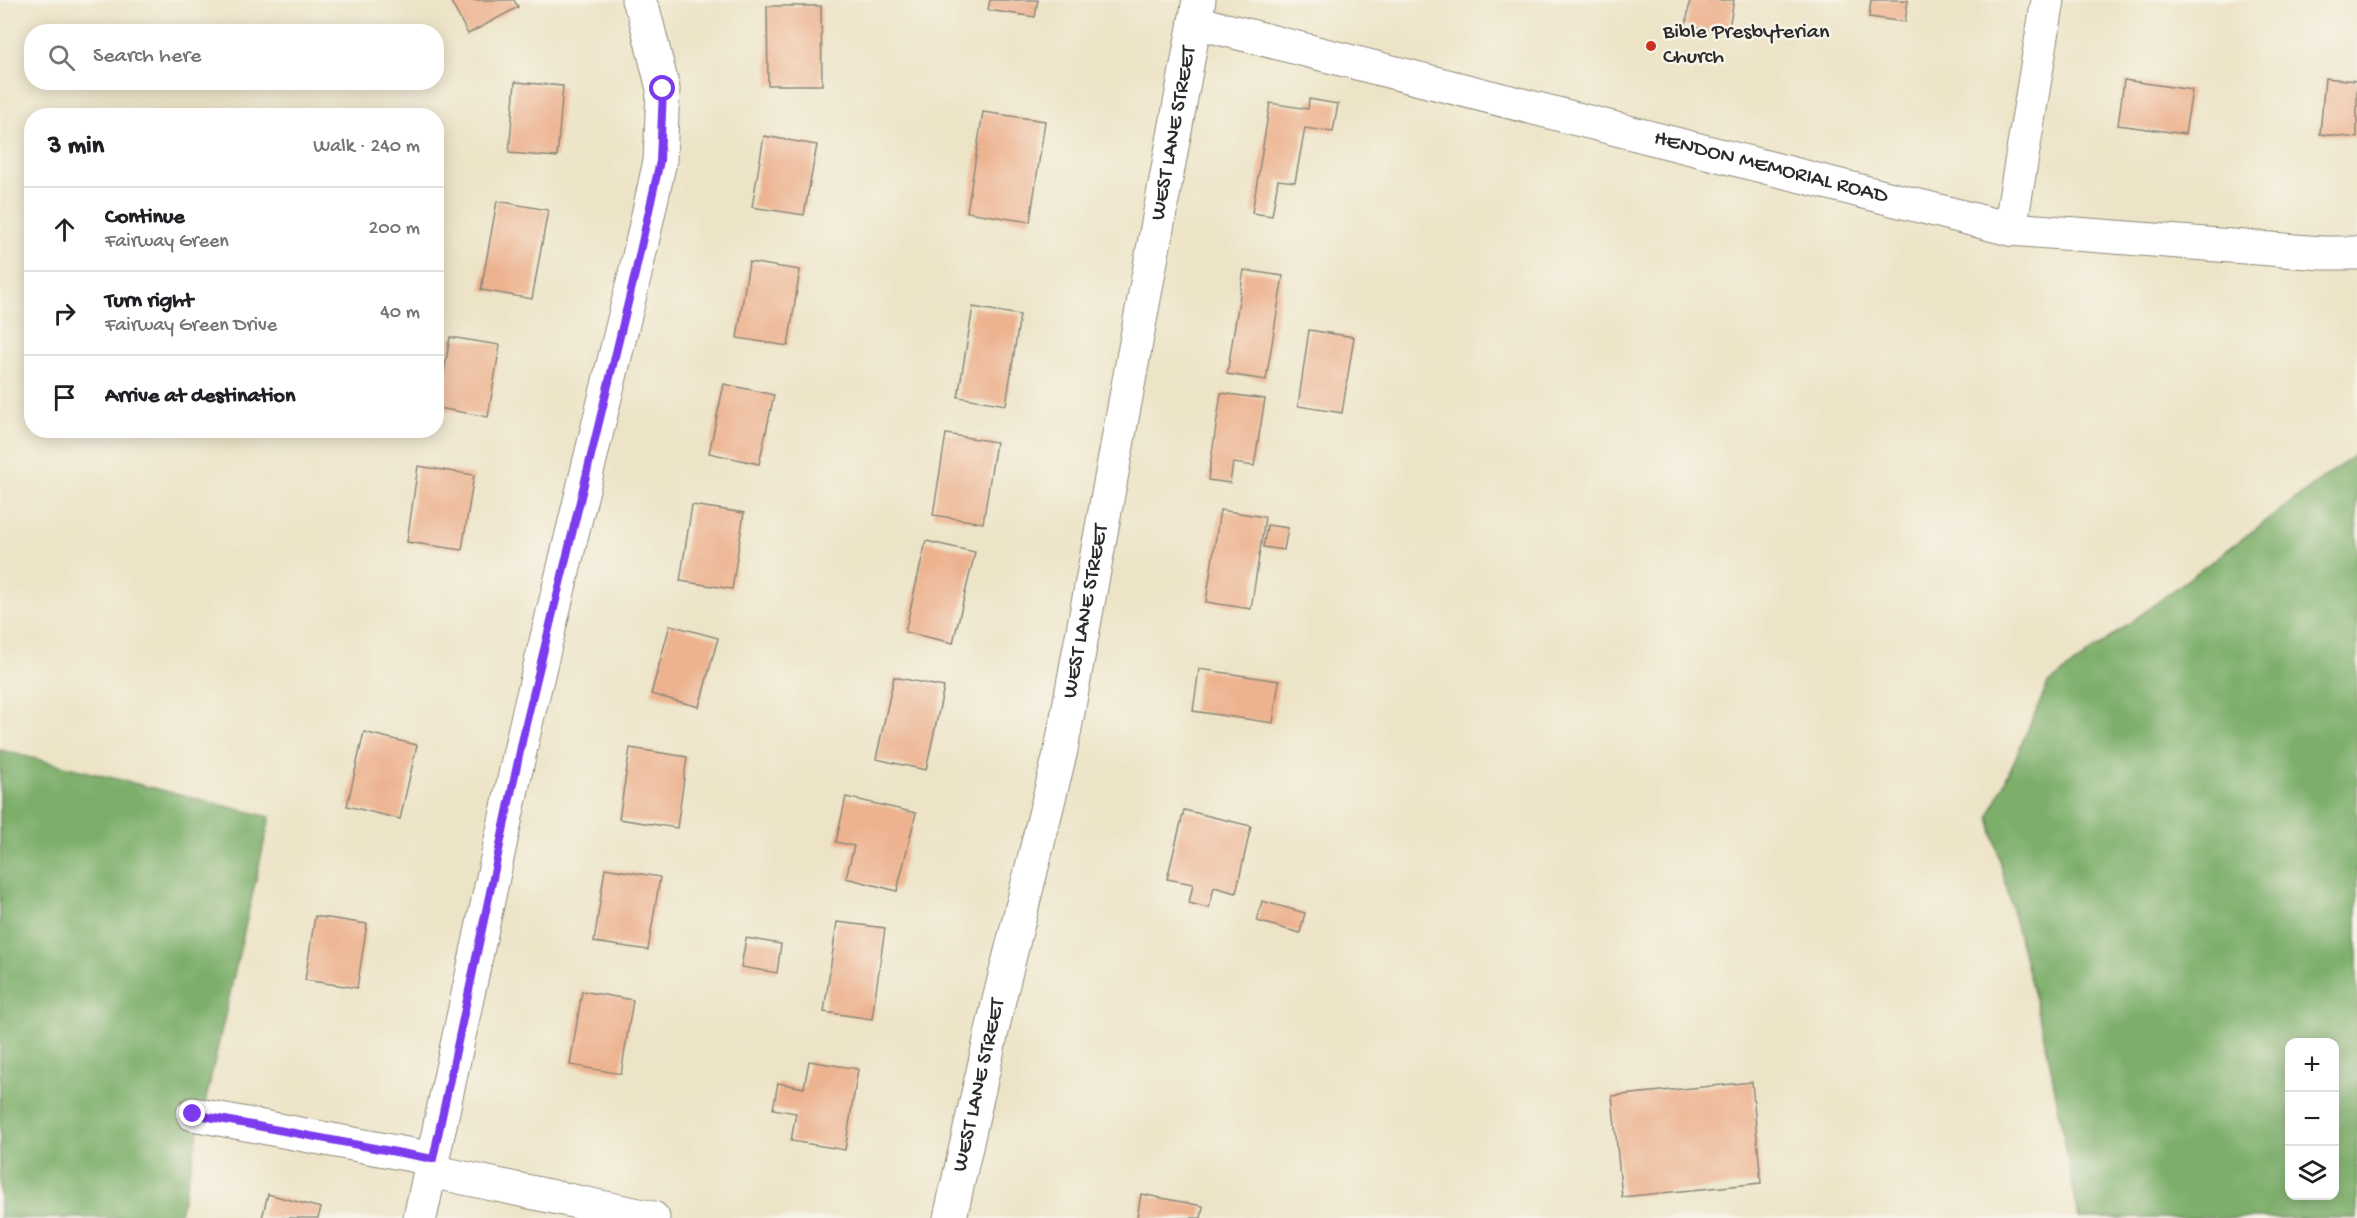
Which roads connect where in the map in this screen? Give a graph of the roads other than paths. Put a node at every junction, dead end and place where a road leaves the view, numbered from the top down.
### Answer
1 (638, 0) edge
2 (2048, 0) edge
3 (1197, 11) edge
4 (2010, 229) junction
5 (2357, 253) edge
6 (193, 1114) dead end
7 (432, 1165) junction
8 (420, 1218) edge
9 (653, 1218) edge
10 (950, 1218) edge

1 - 7 street
2 - 4 street
3 - 4 street, HENDON MEMORIAL ROAD
3 - 10 street, WEST LANE STREET
4 - 5 street, HENDON MEMORIAL ROAD
6 - 7 street
7 - 8 street
7 - 9 street

